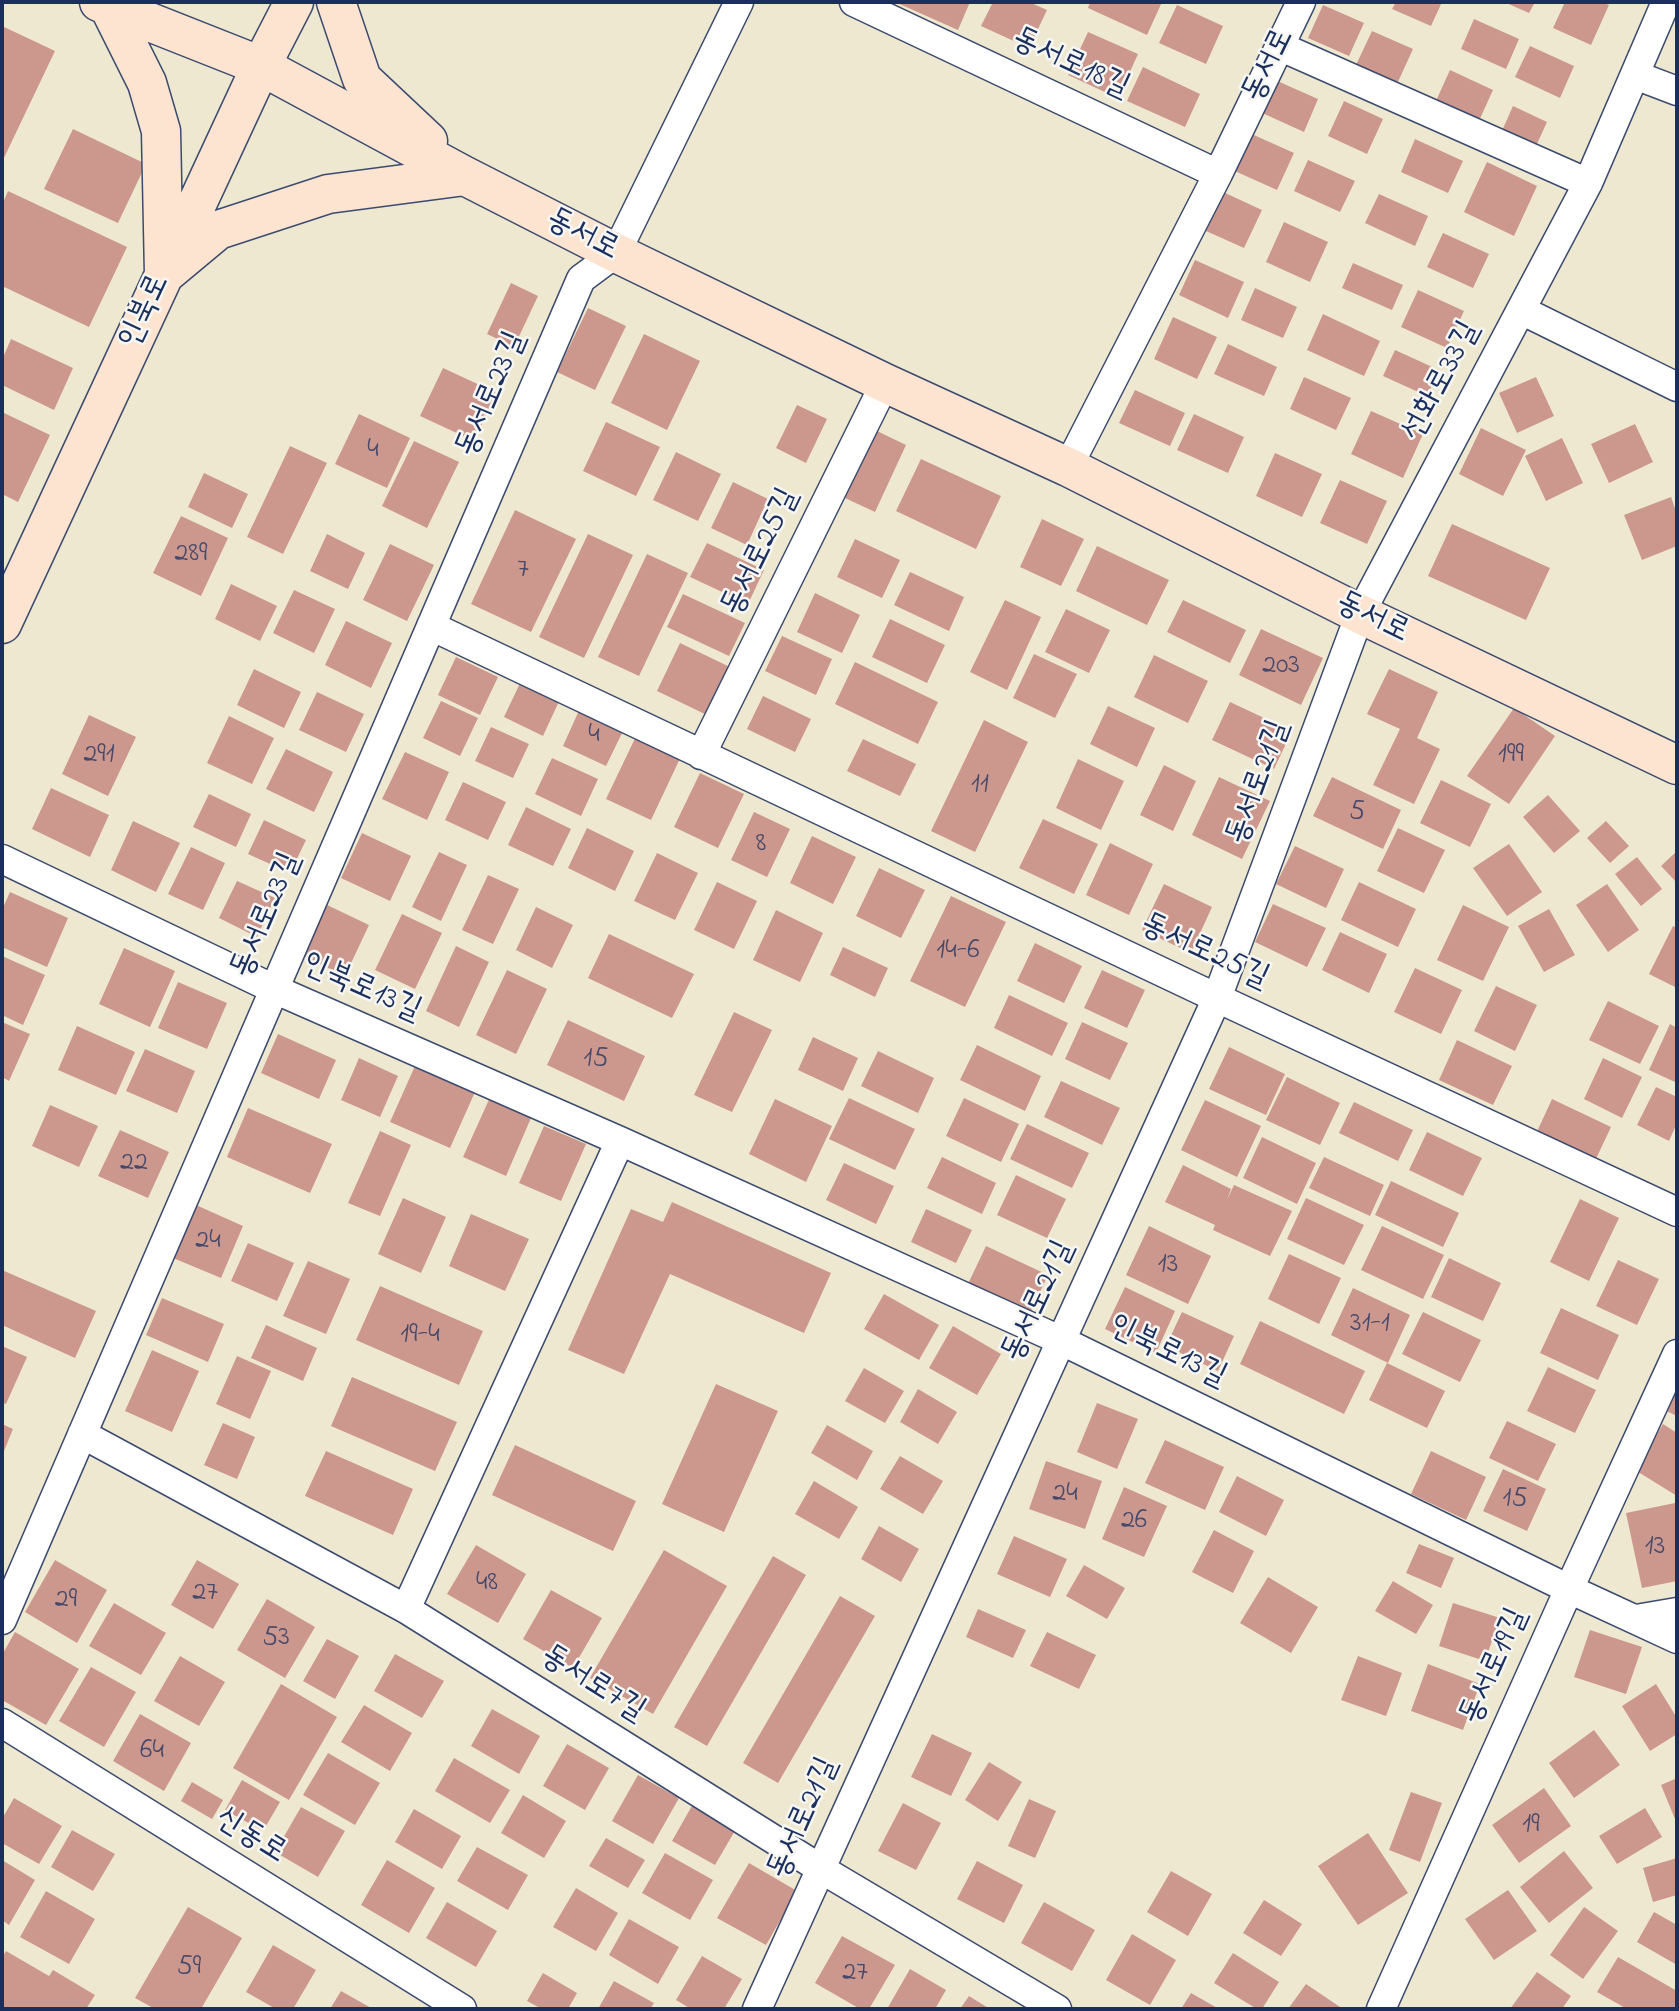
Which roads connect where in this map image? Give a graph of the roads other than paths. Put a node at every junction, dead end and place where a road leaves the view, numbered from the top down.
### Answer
1 (294, 2) edge
2 (336, 2) edge
3 (739, 2) edge
4 (854, 2) edge
5 (1301, 2) edge
6 (1666, 2) edge
7 (114, 3) edge
8 (1279, 46) junction
9 (261, 66) junction
10 (1635, 75) junction
11 (1677, 91) edge
12 (1218, 174) junction
13 (465, 176) junction
14 (1588, 183) junction
15 (616, 253) junction
16 (164, 275) junction
17 (1521, 310) junction
18 (885, 383) junction
19 (1677, 387) edge
20 (1068, 467) junction
21 (1360, 614) junction
22 (2, 624) edge
23 (431, 626) junction
24 (701, 755) junction
25 (1677, 765) edge
26 (2, 859) edge
27 (274, 989) junction
28 (1217, 998) junction
29 (620, 1141) junction
30 (1677, 1212) edge
31 (1060, 1340) junction
32 (1677, 1354) edge
33 (82, 1434) junction
34 (1569, 1589) junction
35 (406, 1609) junction
36 (1677, 1612) edge
37 (1636, 1619) junction
38 (2, 1620) edge
39 (1677, 1639) edge
40 (2, 1723) edge
41 (821, 1869) junction
42 (462, 2009) edge
43 (757, 2009) edge
44 (1056, 2009) edge
45 (1381, 2009) edge

1 - 9 street, 인북로
2 - 13 street
3 - 15 street
4 - 12 street, 동서로18길
5 - 8 street, 동서로
6 - 10 street, 선화로33길
7 - 9 street, 동서로
7 - 16 street
8 - 12 street, 동서로
8 - 14 street
9 - 13 street, 동서로
9 - 16 street, 인북로
10 - 11 street
10 - 14 street, 선화로33길
12 - 20 street, 동서로
13 - 15 street, 동서로
13 - 16 street
14 - 17 street, 선화로33길
15 - 18 street, 동서로
15 - 23 street, 동서로23길
16 - 22 street, 인북로
17 - 19 street
17 - 21 street, 선화로33길
18 - 20 street, 동서로
18 - 24 street, 동서로25길
20 - 21 street, 동서로
21 - 25 street, 동서로
21 - 28 street, 동서로21길
23 - 24 street, 동서로25길
23 - 27 street, 동서로23길
24 - 28 street, 동서로25길
26 - 27 street, 인북로13길
27 - 29 street, 인북로13길
27 - 33 street, 동서로23길
28 - 30 street, 동서로25길
28 - 31 street, 동서로21길
29 - 31 street, 인북로13길
29 - 35 street
31 - 34 street, 인북로13길
31 - 41 street, 동서로21길
32 - 34 street, 동서로19길
33 - 35 street, 동서로7길
33 - 38 street, 동서로23길
34 - 37 street, 인북로13길
34 - 45 street, 동서로19길
35 - 41 street, 동서로7길
36 - 37 street
37 - 39 street, 인북로13길
40 - 42 street, 신동로
41 - 43 street, 동서로21길
41 - 44 street, 동서로7길

